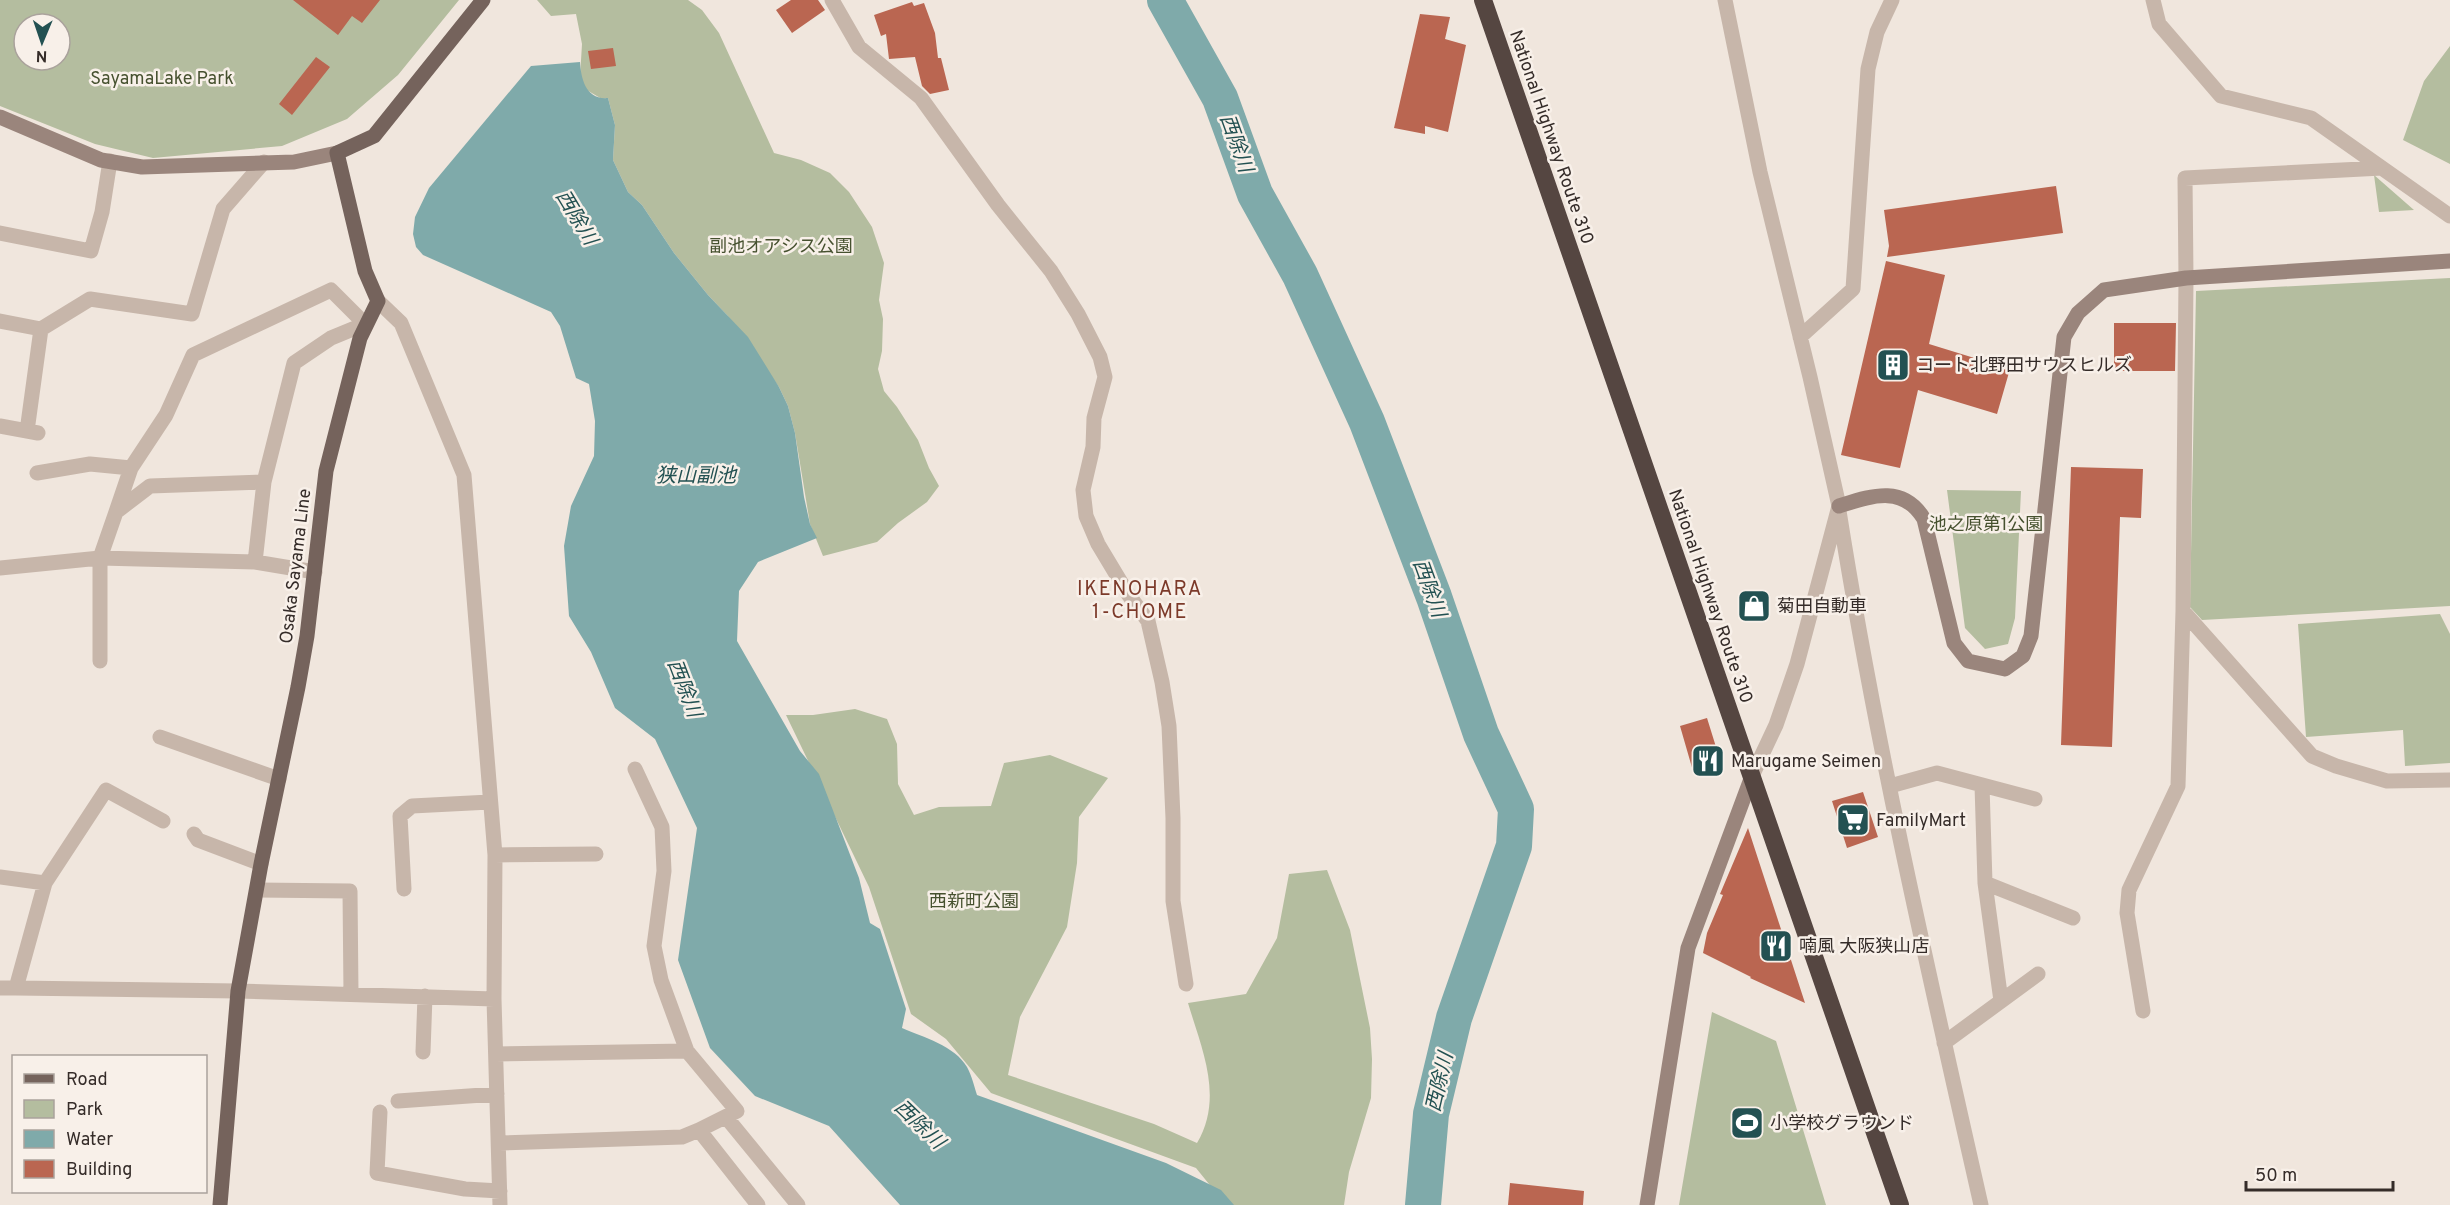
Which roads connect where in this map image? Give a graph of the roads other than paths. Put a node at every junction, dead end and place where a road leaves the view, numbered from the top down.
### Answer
1 (483, 0) edge
2 (832, 0) edge
3 (1483, 0) edge
4 (1725, 0) edge
5 (1892, 0) edge
6 (2153, 0) edge
7 (0, 117) edge
8 (337, 153) junction
9 (110, 161) junction
10 (264, 162) junction
11 (2382, 168) junction
12 (2450, 216) edge
13 (0, 233) edge
14 (2450, 261) edge
15 (2187, 278) junction
16 (378, 301) junction
17 (0, 321) edge
18 (365, 324) junction
19 (41, 329) junction
20 (1800, 337) junction
21 (0, 426) edge
22 (131, 468) junction
23 (37, 473) dead end
24 (264, 482) junction
25 (1839, 506) junction
26 (116, 512) junction
27 (100, 558) junction
28 (255, 562) junction
29 (0, 568) edge
30 (315, 572) junction
31 (2183, 611) junction
32 (100, 661) dead end
33 (160, 737) dead end
34 (635, 769) dead end
35 (1752, 776) junction
36 (279, 779) junction
37 (2450, 780) edge
38 (1982, 785) junction
39 (1890, 786) junction
40 (2035, 799) dead end
41 (490, 802) junction
42 (163, 820) dead end
43 (194, 834) dead end
44 (597, 854) dead end
45 (495, 855) junction
46 (261, 864) junction
47 (0, 877) edge
48 (45, 883) junction
49 (1985, 883) junction
50 (404, 889) dead end
51 (256, 890) junction
52 (2073, 918) dead end
53 (2038, 974) dead end
54 (1186, 984) dead end
55 (0, 988) edge
56 (16, 988) junction
57 (238, 990) junction
58 (351, 994) junction
59 (425, 996) junction
60 (494, 999) junction
61 (2001, 1002) junction
62 (2143, 1011) dead end
63 (1944, 1043) junction
64 (687, 1051) junction
65 (423, 1052) dead end
66 (495, 1054) junction
67 (497, 1094) junction
68 (398, 1101) dead end
69 (380, 1112) dead end
70 (726, 1118) junction
71 (699, 1130) junction
72 (499, 1143) junction
73 (500, 1198) edge
74 (220, 1205) edge
75 (758, 1205) edge
76 (798, 1205) edge
77 (1647, 1205) edge
78 (1900, 1205) edge
79 (1981, 1205) edge

1 - 8 main road
2 - 54 street
3 - 35 highway, National Highway Route 310
4 - 20 street
5 - 20 street
6 - 11 street
7 - 9 street
8 - 10 street
8 - 16 main road
9 - 10 street
9 - 13 street
10 - 19 street
11 - 12 street
11 - 15 street
14 - 15 street
15 - 25 street
15 - 31 street
16 - 18 main road, Osaka Sayama Line
16 - 41 street
17 - 19 street
18 - 22 street
18 - 24 street
18 - 30 main road, Osaka Sayama Line
19 - 21 street
20 - 25 street
22 - 23 street
22 - 26 street
24 - 26 street
24 - 28 street
25 - 35 street
25 - 39 street
26 - 27 street
27 - 28 street
27 - 29 street
27 - 32 street
28 - 30 street
30 - 36 main road, Osaka Sayama Line
31 - 37 street
31 - 62 street
33 - 36 street
34 - 64 street
35 - 77 street
35 - 78 highway, National Highway Route 310
36 - 46 main road, Osaka Sayama Line
38 - 39 street
38 - 40 street
38 - 49 street
39 - 63 street
41 - 45 street
41 - 50 street
42 - 48 street
43 - 46 street
44 - 45 street
45 - 60 street
46 - 51 main road, Osaka Sayama Line
47 - 48 street
48 - 56 street
49 - 52 street
49 - 61 street
51 - 57 main road, Osaka Sayama Line
51 - 58 street
53 - 61 street
55 - 56 street
56 - 57 street
57 - 58 street
57 - 74 main road, Osaka Sayama Line
58 - 59 street
59 - 60 street
59 - 65 street
60 - 66 street
61 - 63 street
63 - 79 street
64 - 66 street
64 - 70 street
66 - 67 street
67 - 68 street
67 - 72 street
69 - 73 street
70 - 71 street
70 - 76 street
71 - 72 street
71 - 75 street
72 - 73 street

